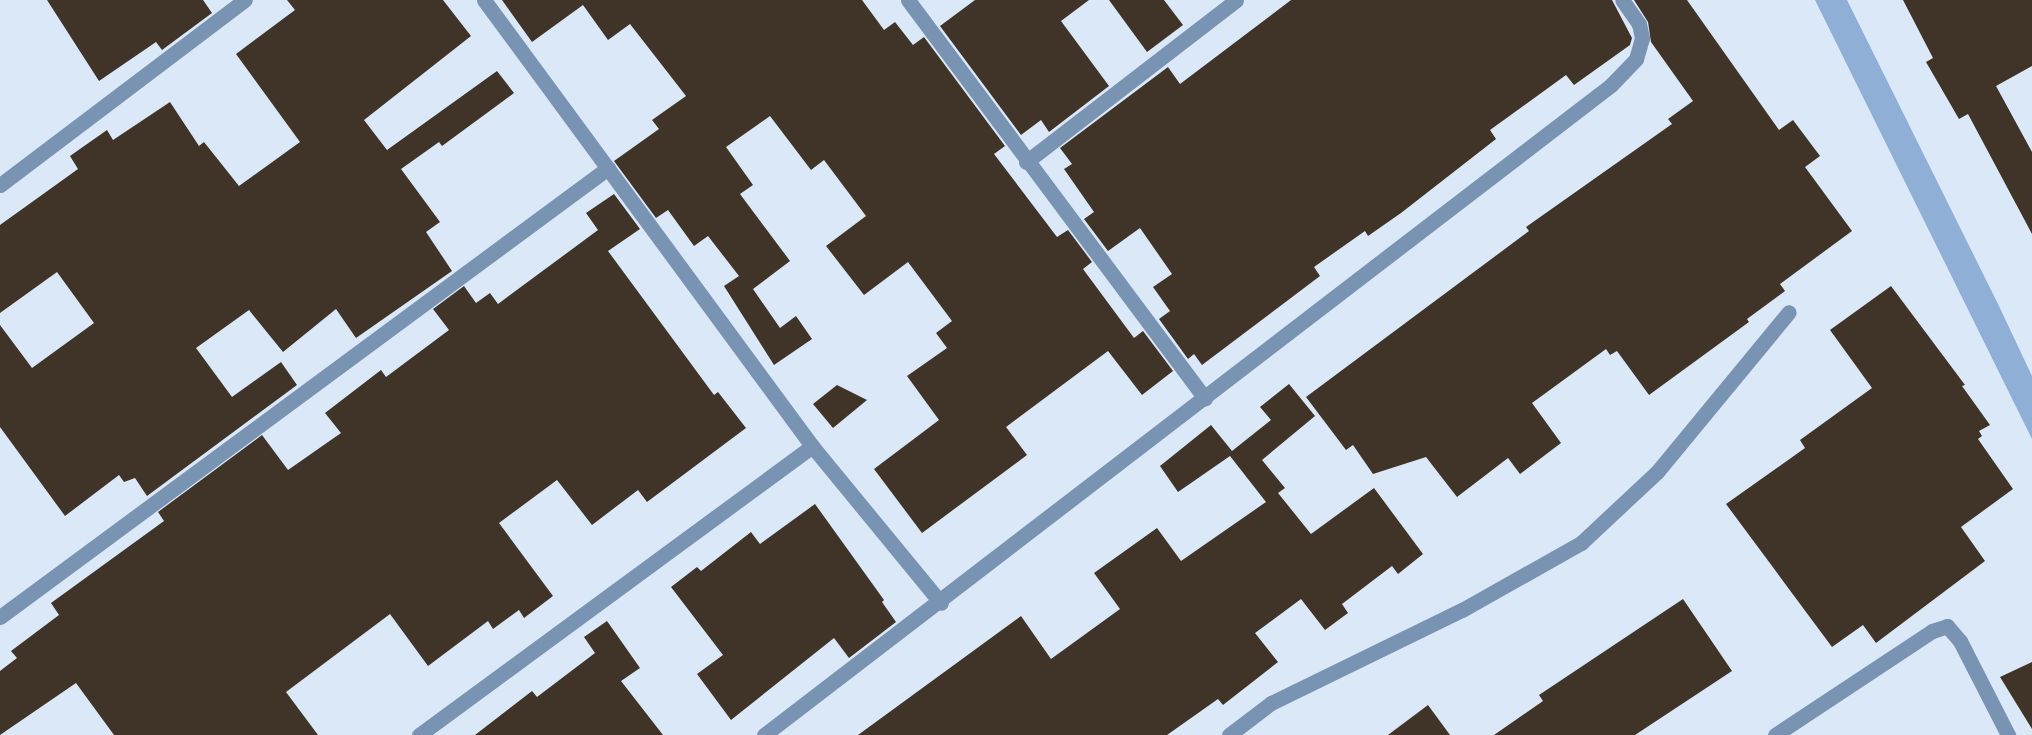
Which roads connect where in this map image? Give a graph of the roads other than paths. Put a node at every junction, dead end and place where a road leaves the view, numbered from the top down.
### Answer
1 (245, 0) edge
2 (484, 0) edge
3 (1236, 0) edge
4 (1622, 0) edge
5 (910, 1) edge
6 (1026, 162) junction
7 (608, 168) junction
8 (0, 185) edge
9 (1789, 312) dead end
10 (1205, 398) junction
11 (812, 446) junction
12 (941, 603) junction
13 (0, 617) edge
14 (419, 735) edge
15 (764, 735) edge
16 (1229, 735) edge
17 (1775, 735) edge
18 (2008, 735) edge

1 - 8 street
2 - 7 street
3 - 6 street
4 - 10 street
5 - 6 street
6 - 10 street
7 - 11 street
7 - 13 street
9 - 16 street
10 - 12 street
11 - 12 street
11 - 14 street
12 - 15 street
17 - 18 street

